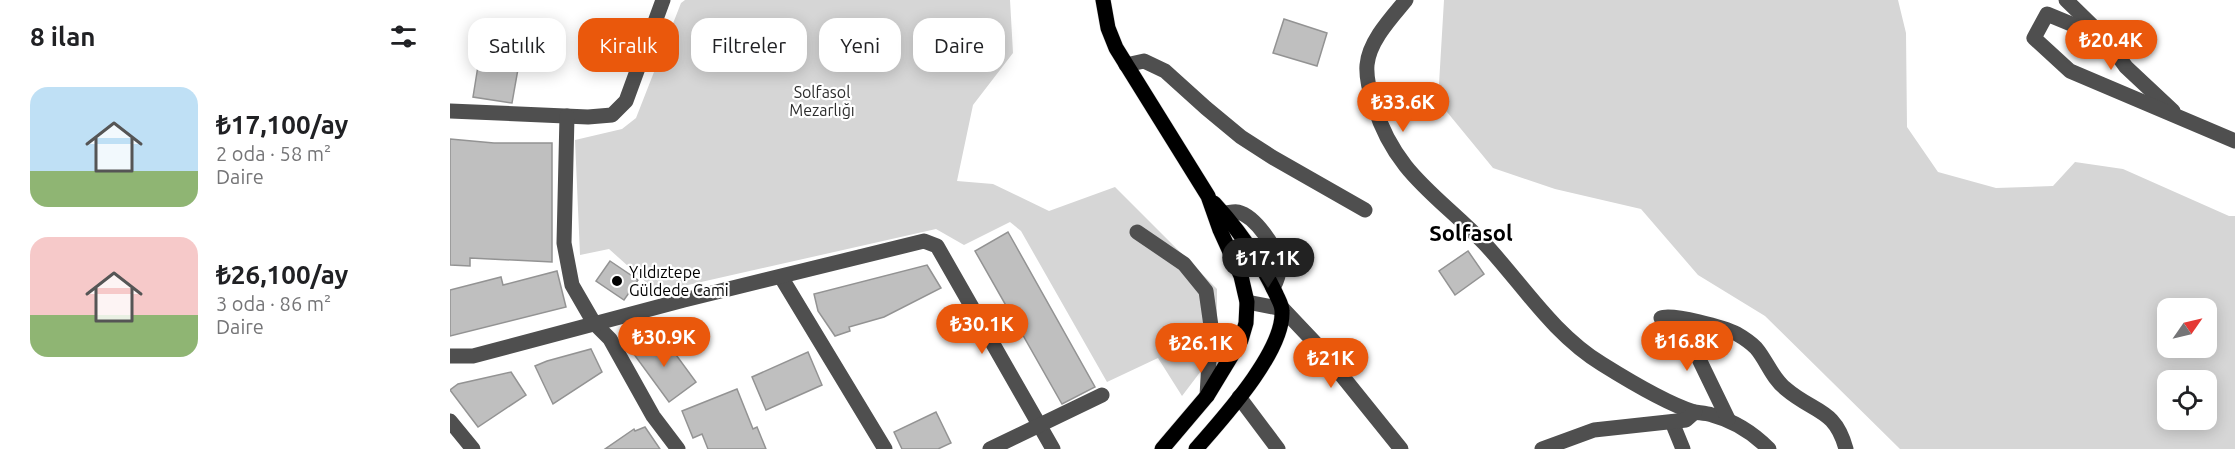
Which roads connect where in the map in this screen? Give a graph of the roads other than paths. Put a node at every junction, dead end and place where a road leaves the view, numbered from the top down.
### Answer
1 (663, 0) edge
2 (1103, 0) edge
3 (1406, 0) edge
4 (2066, 0) edge
5 (2105, 38) junction
6 (1126, 65) junction
7 (450, 111) edge
8 (567, 116) junction
9 (2179, 117) junction
10 (2235, 141) edge
11 (1208, 196) junction
12 (1365, 210) dead end
13 (1137, 232) dead end
14 (781, 277) junction
15 (1247, 302) junction
16 (1283, 309) junction
17 (594, 323) junction
18 (450, 356) edge
19 (1102, 395) dead end
20 (1207, 396) junction
21 (1239, 397) junction
22 (1695, 412) junction
23 (1728, 419) junction
24 (450, 421) edge
25 (1672, 422) junction
26 (1040, 424) junction
27 (473, 449) edge
28 (678, 449) edge
29 (885, 449) edge
30 (990, 449) edge
31 (1053, 449) edge
32 (1162, 449) edge
33 (1196, 449) edge
34 (1278, 449) edge
35 (1401, 449) edge
36 (1542, 449) edge
37 (1683, 449) edge
38 (1769, 449) edge
39 (1846, 449) edge

1 - 8 street
2 - 6 main road
3 - 22 street
4 - 5 street
5 - 9 street
5 - 9 street
6 - 11 main road
6 - 12 street
7 - 8 street
8 - 17 street
9 - 10 street
11 - 15 main road
11 - 16 main road
13 - 20 street
14 - 17 street
14 - 26 street
14 - 29 street
15 - 16 street
15 - 20 main road
16 - 21 main road
16 - 35 street
17 - 18 street
17 - 28 street
19 - 26 street
20 - 32 main road
21 - 33 main road
21 - 34 street
22 - 23 street
22 - 25 street
23 - 38 street
23 - 39 street
24 - 27 street
25 - 36 street
25 - 37 street
26 - 30 street
26 - 31 street

